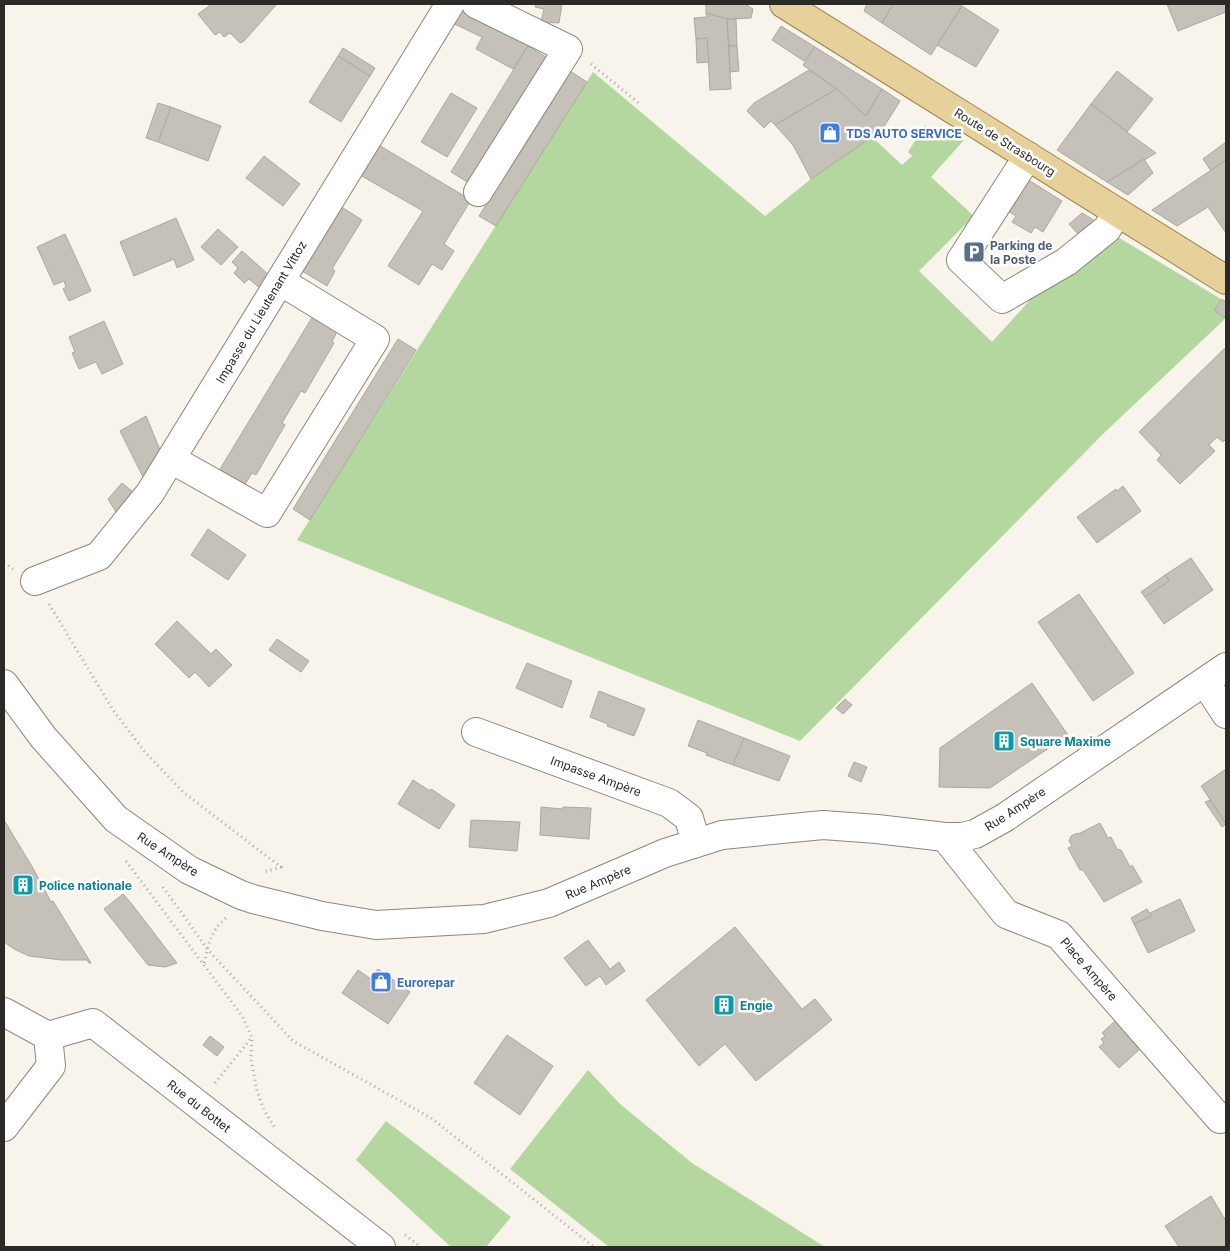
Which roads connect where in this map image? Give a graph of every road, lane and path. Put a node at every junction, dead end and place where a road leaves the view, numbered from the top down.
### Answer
1 (450, 4) edge
2 (476, 4) edge
3 (784, 4) edge
4 (568, 48) junction
5 (641, 106) dead end
6 (1028, 156) junction
7 (478, 192) dead end
8 (1117, 212) junction
9 (1226, 280) edge
10 (280, 281) junction
11 (171, 459) junction
12 (35, 581) joint
13 (1215, 674) edge
14 (4, 684) edge
15 (1226, 714) edge
16 (476, 732) dead end
17 (945, 837) junction
18 (696, 843) junction
19 (160, 881) dead end
20 (242, 895) junction
21 (208, 950) junction
22 (4, 1012) edge
23 (48, 1036) junction
24 (252, 1037) junction
25 (196, 1104) junction
26 (1220, 1119) dead end
27 (4, 1127) edge
28 (276, 1128) dead end
29 (390, 1239) edge
30 (421, 1247) edge
31 (594, 1247) edge

1 - 10 street, Impasse du Lieutenant Vittoz
2 - 4 street
3 - 6 main road, Route de Strasbourg
4 - 5 path
4 - 7 street
6 - 8 main road, Route de Strasbourg
6 - 8 street
8 - 9 main road, Route de Strasbourg
10 - 11 street, Impasse du Lieutenant Vittoz
10 - 11 street
11 - 12 street, Impasse du Lieutenant Vittoz
12 - 20 path
13 - 15 street
13 - 17 street, Rue Ampère
14 - 20 street, Rue Ampère
16 - 18 street, Impasse Ampère
17 - 18 street, Rue Ampère
17 - 26 street, Place Ampère
18 - 20 street, Rue Ampère
19 - 21 path
20 - 21 path
21 - 24 path
21 - 31 path
22 - 23 street
23 - 25 street, Rue du Bottet
23 - 27 street
24 - 25 path
24 - 28 path
25 - 29 street, Rue du Bottet
29 - 30 path

